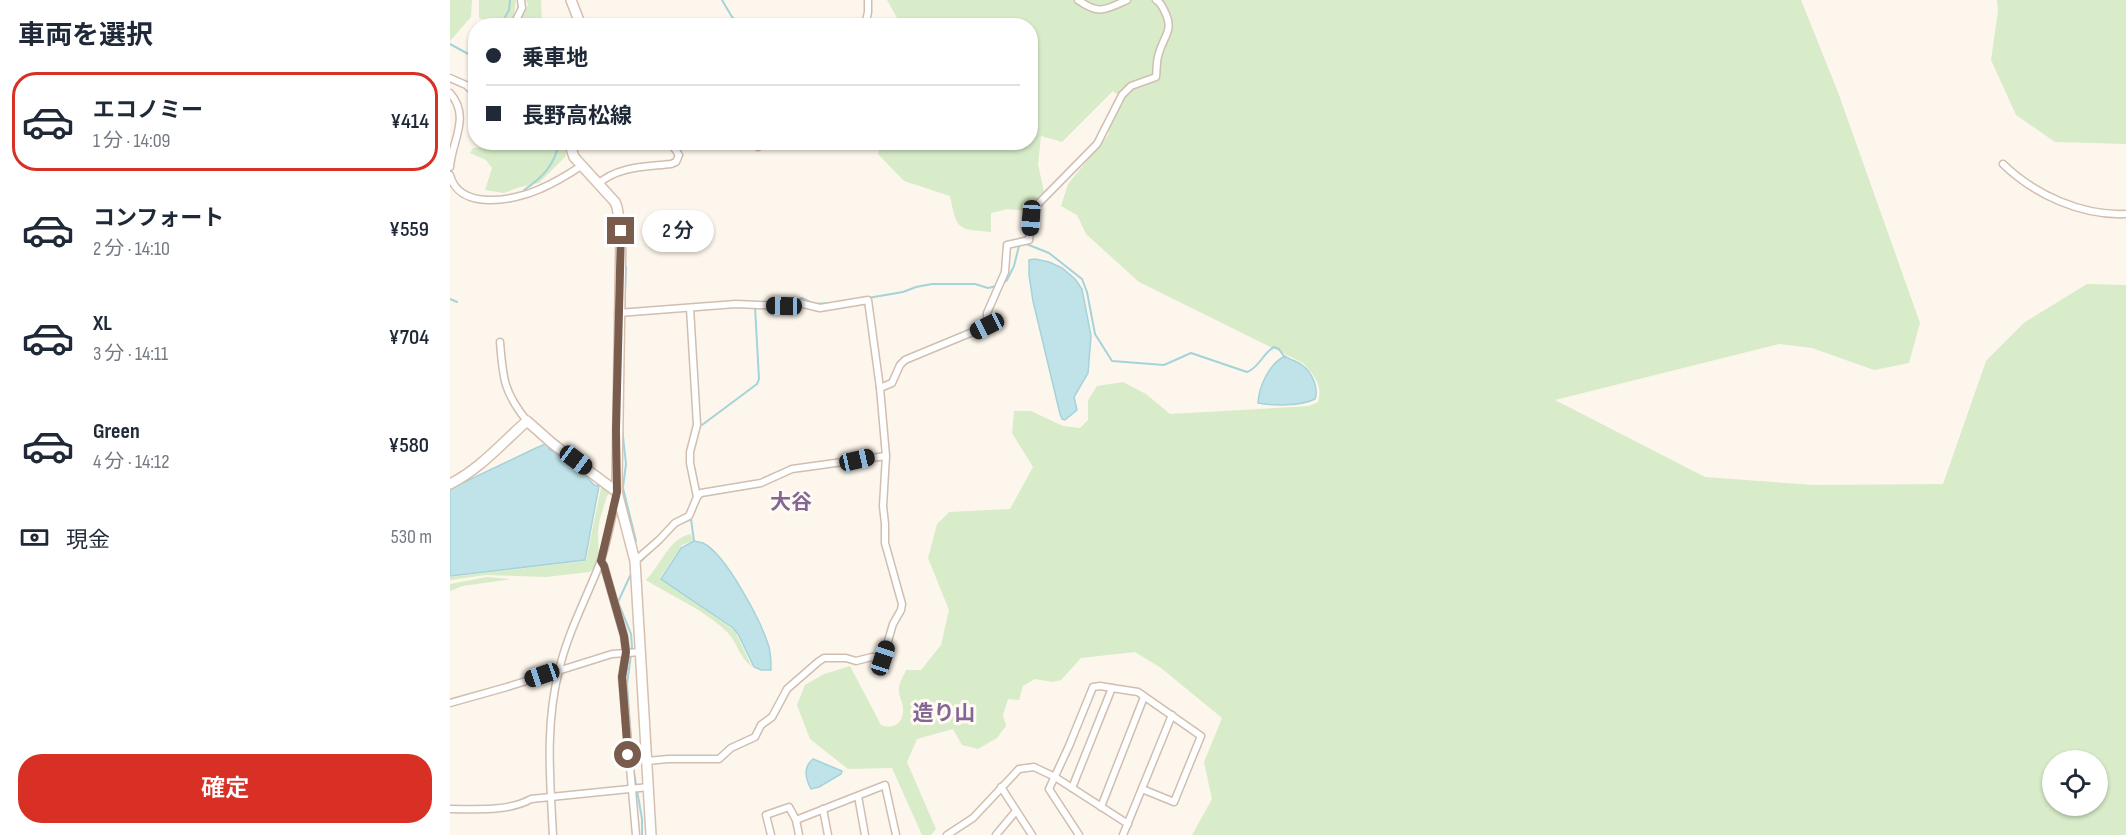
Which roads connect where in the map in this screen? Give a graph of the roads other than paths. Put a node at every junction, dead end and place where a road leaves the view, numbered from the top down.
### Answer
1 (521, 0) edge
2 (571, 0) edge
3 (868, 0) edge
4 (1078, 0) edge
5 (1127, 0) edge
6 (1156, 0) edge
7 (517, 18) edge
8 (578, 18) edge
9 (867, 18) edge
10 (450, 78) edge
11 (468, 87) edge
12 (450, 93) edge
13 (572, 150) edge
14 (676, 150) edge
15 (2003, 164) dead end
16 (581, 166) junction
17 (450, 167) edge
18 (450, 175) edge
19 (598, 184) junction
20 (2126, 214) edge
21 (690, 308) junction
22 (623, 313) junction
23 (500, 342) dead end
24 (880, 388) junction
25 (527, 421) junction
26 (886, 456) junction
27 (450, 484) edge
28 (617, 492) junction
29 (697, 496) junction
30 (601, 561) junction
31 (635, 561) junction
32 (633, 652) junction
33 (559, 670) junction
34 (1112, 688) junction
35 (1144, 697) junction
36 (450, 703) edge
37 (1172, 715) junction
38 (647, 762) junction
39 (1055, 777) junction
40 (1001, 787) junction
41 (639, 788) junction
42 (1072, 788) junction
43 (1142, 789) junction
44 (858, 796) junction
45 (551, 797) junction
46 (1101, 807) junction
47 (450, 809) edge
48 (823, 809) junction
49 (1016, 811) junction
50 (796, 820) junction
51 (1128, 824) junction
52 (959, 827) junction
53 (553, 835) edge
54 (636, 835) edge
55 (651, 835) edge
56 (771, 835) edge
57 (799, 835) edge
58 (828, 835) edge
59 (865, 835) edge
60 (896, 835) edge
61 (947, 835) edge
62 (963, 835) edge
63 (996, 835) edge
64 (1032, 835) edge
65 (1079, 835) edge
66 (1123, 835) edge

1 - 7 street
2 - 8 main road
3 - 9 street
4 - 5 street
6 - 24 street
10 - 11 street
12 - 17 street
13 - 16 main road
14 - 19 street
15 - 20 street
16 - 18 street
16 - 19 main road
19 - 22 main road
21 - 22 street
21 - 24 street
21 - 29 street
22 - 28 main road
23 - 25 street
24 - 26 street
25 - 27 main road
25 - 28 main road
26 - 29 street
26 - 38 street
28 - 30 street
28 - 31 main road
29 - 31 street
30 - 32 street
30 - 33 street
31 - 32 main road
32 - 33 street
32 - 38 main road
32 - 41 street
33 - 36 street
33 - 45 street
34 - 35 street
34 - 39 street
34 - 42 street
35 - 37 street
35 - 46 street
37 - 43 street
37 - 43 street
38 - 41 main road
39 - 40 street
39 - 42 street
39 - 65 street
40 - 49 street
40 - 52 street
41 - 45 street
41 - 54 street
41 - 55 main road
42 - 46 street
43 - 51 street
44 - 48 street
44 - 59 street
44 - 60 street
45 - 47 street
45 - 53 street
46 - 51 street
48 - 50 street
48 - 58 street
49 - 63 street
49 - 64 street
50 - 56 street
50 - 57 street
51 - 66 street
52 - 61 street
52 - 62 street

